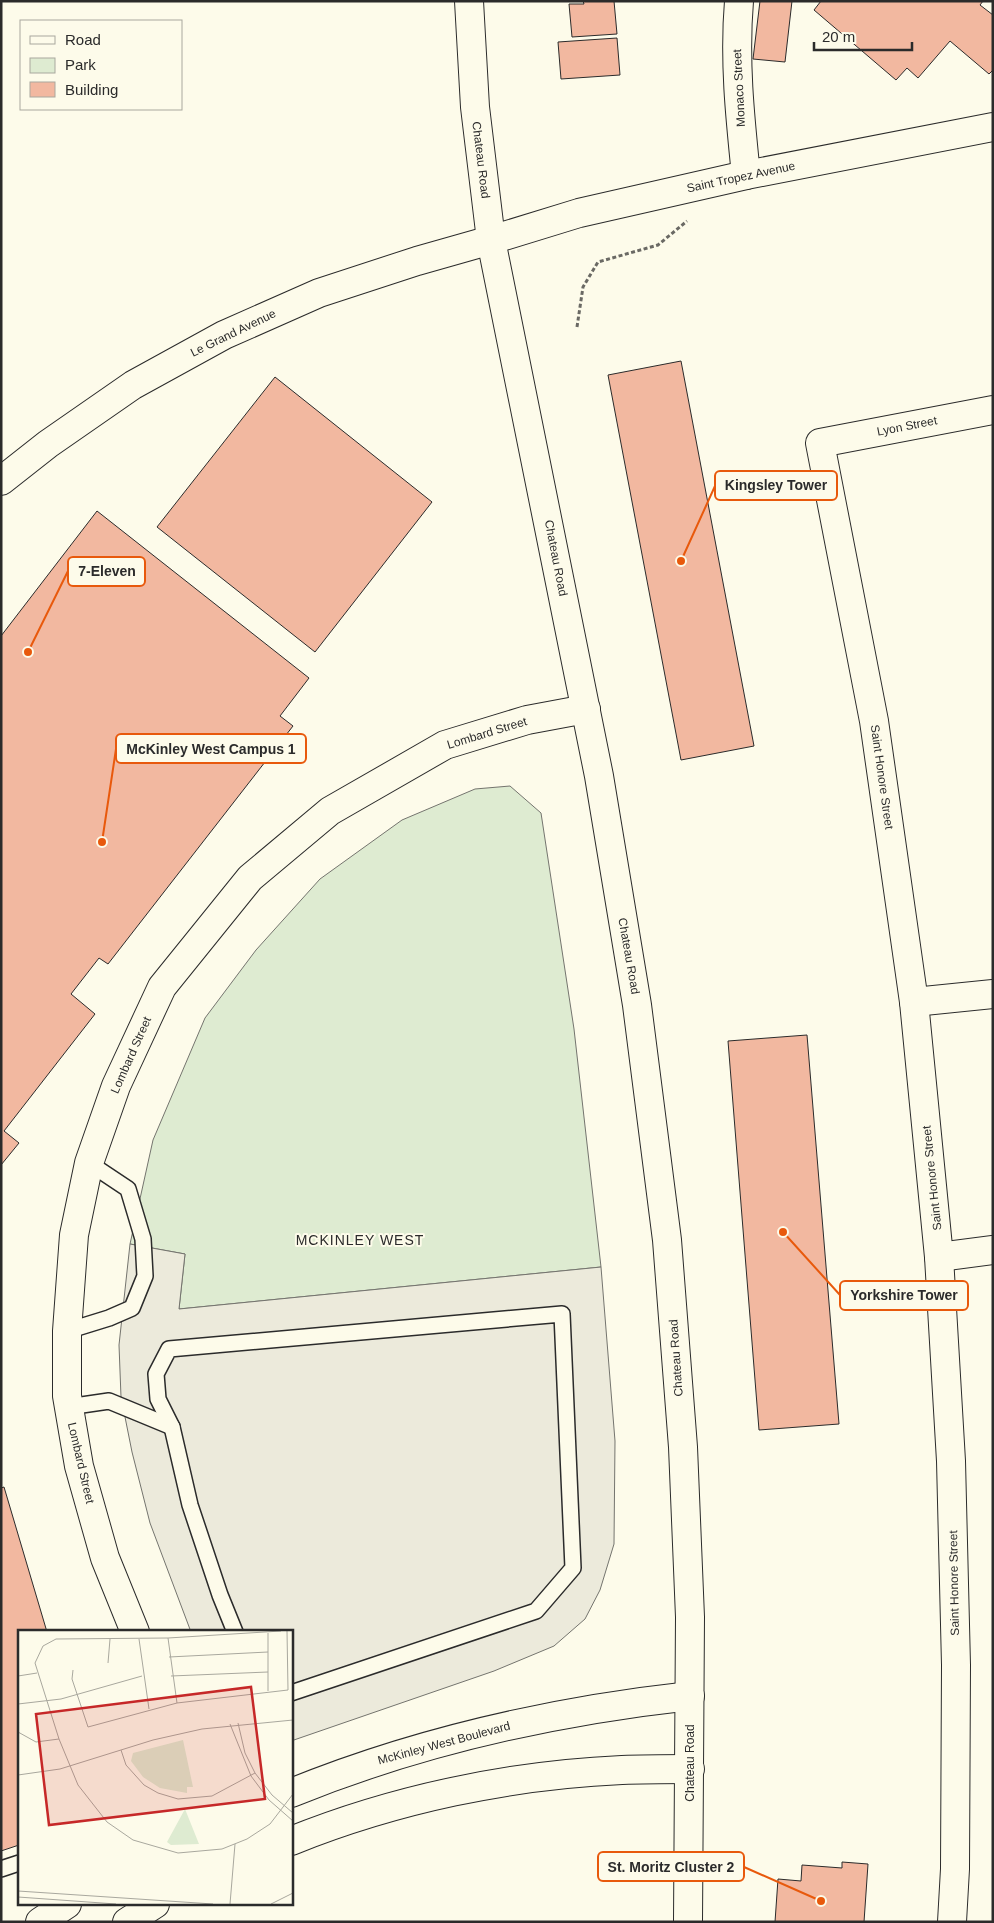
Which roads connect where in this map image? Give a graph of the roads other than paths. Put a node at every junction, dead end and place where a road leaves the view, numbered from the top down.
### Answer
1 (469, 1) edge
2 (739, 1) edge
3 (993, 126) edge
4 (746, 175) junction
5 (492, 240) junction
6 (993, 410) edge
7 (820, 443) joint
8 (1, 481) edge
9 (586, 709) junction
10 (993, 994) edge
11 (914, 1002) junction
12 (88, 1162) junction
13 (993, 1250) edge
14 (940, 1257) junction
15 (67, 1331) junction
16 (68, 1407) junction
17 (172, 1427) junction
18 (134, 1630) edge
19 (234, 1630) edge
20 (292, 1693) edge
21 (690, 1696) junction
22 (690, 1769) junction
23 (292, 1793) edge
24 (292, 1841) edge
25 (18, 1864) edge
26 (1, 1869) edge
27 (64, 1906) edge
28 (40, 1922) edge
29 (688, 1922) edge
30 (952, 1922) edge

1 - 5 street, Chateau Road
2 - 4 street, Monaco Street
3 - 4 street, Saint Tropez Avenue
4 - 5 street, Saint Tropez Avenue
5 - 8 street, Le Grand Avenue
5 - 9 street, Chateau Road
6 - 7 street, Lyon Street
7 - 11 street, Saint Honore Street
9 - 12 street, Lombard Street
9 - 21 street, Chateau Road
10 - 11 street
11 - 14 street, Saint Honore Street
12 - 15 street, Lombard Street
12 - 15 lane
13 - 14 street
14 - 30 street, Saint Honore Street
15 - 16 street, Lombard Street
16 - 17 lane
16 - 18 street, Lombard Street
17 - 19 lane
17 - 20 lane
21 - 22 street, Chateau Road
21 - 23 street, McKinley West Boulevard
22 - 24 street
22 - 29 street, Chateau Road
25 - 26 lane
27 - 28 street

